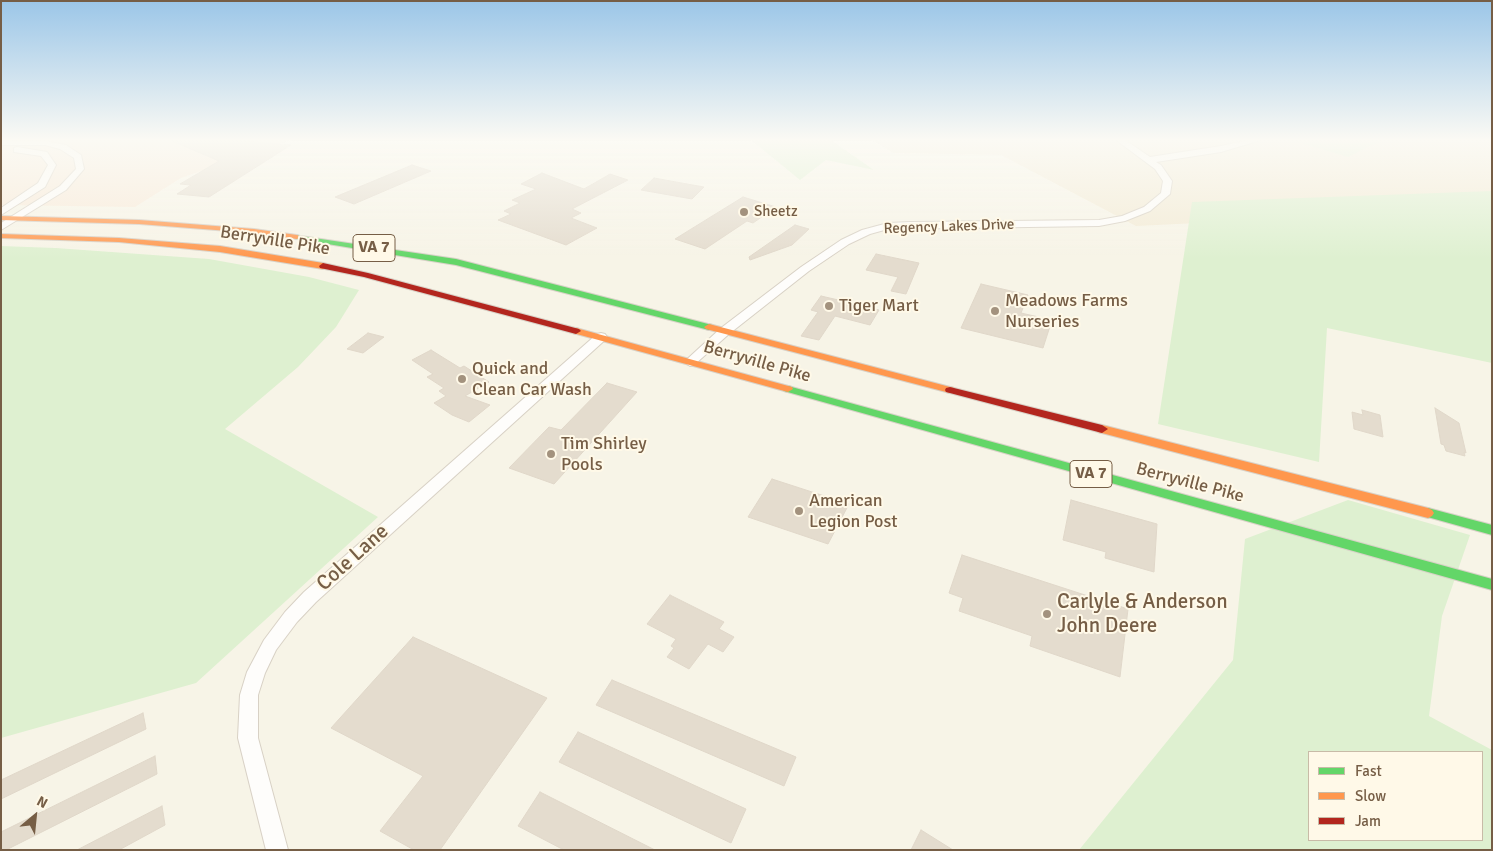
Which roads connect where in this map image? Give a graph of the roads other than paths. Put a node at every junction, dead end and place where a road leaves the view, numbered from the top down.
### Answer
1 (45, 180) edge
2 (70, 180) edge
3 (1166, 180) edge
4 (1, 212) edge
5 (1, 218) edge
6 (15, 218) junction
7 (1, 227) edge
8 (1, 236) edge
9 (724, 331) junction
10 (601, 337) junction
11 (690, 362) junction
12 (1492, 530) edge
13 (1492, 585) edge
14 (277, 850) edge

1 - 4 street
2 - 6 street
3 - 9 street, Regency Lakes Drive
5 - 6 highway, Berryville Pike / VA 7
6 - 7 street
6 - 9 highway, Berryville Pike / VA 7
8 - 10 highway, Berryville Pike / VA 7
9 - 11 street, Regency Lakes Drive
9 - 12 highway, Berryville Pike / VA 7
10 - 11 highway, Berryville Pike / VA 7
10 - 14 street, Cole Lane
11 - 13 highway, Berryville Pike / VA 7

